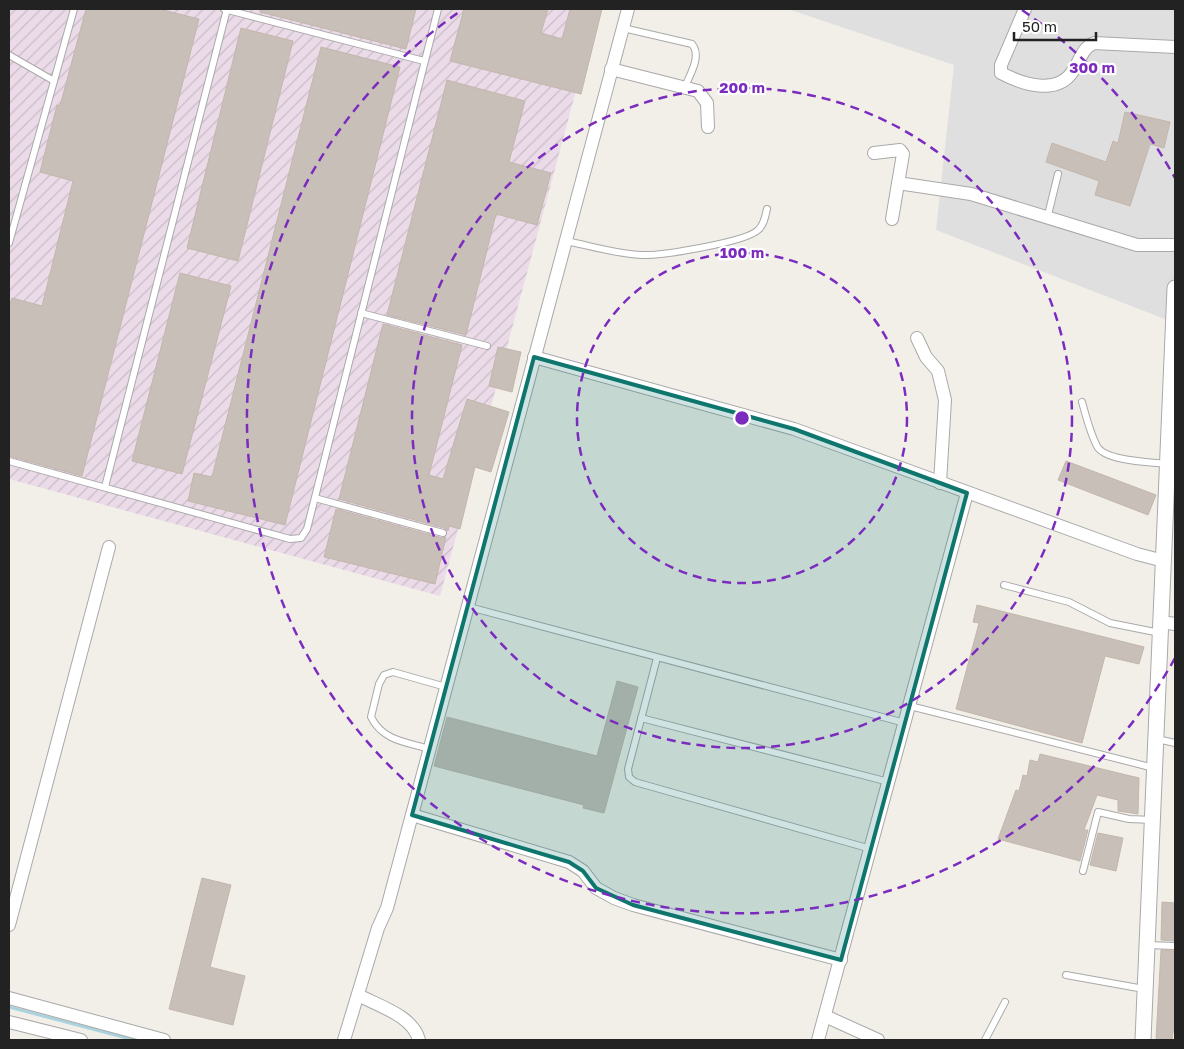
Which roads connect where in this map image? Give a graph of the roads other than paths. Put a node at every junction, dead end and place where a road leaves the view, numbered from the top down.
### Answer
1 (74, 9) edge
2 (226, 9) edge
3 (438, 9) edge
4 (628, 9) edge
5 (1025, 9) edge
6 (622, 28) junction
7 (1175, 48) edge
8 (9, 55) edge
9 (424, 61) junction
10 (611, 69) junction
11 (54, 81) junction
12 (685, 87) junction
13 (708, 127) dead end
14 (874, 153) dead end
15 (1058, 174) dead end
16 (898, 183) junction
17 (767, 209) dead end
18 (892, 219) dead end
19 (1047, 219) junction
20 (12, 221) edge
21 (566, 241) junction
22 (9, 244) edge
23 (1175, 245) edge
24 (1175, 288) edge
25 (362, 313) junction
26 (1175, 314) edge
27 (917, 338) dead end
28 (488, 346) dead end
29 (534, 358) junction
30 (1082, 402) dead end
31 (9, 461) edge
32 (1168, 464) junction
33 (940, 483) junction
34 (105, 487) junction
35 (967, 493) junction
36 (315, 498) junction
37 (443, 533) dead end
38 (109, 547) dead end
39 (1164, 561) junction
40 (1004, 585) dead end
41 (469, 607) junction
42 (1166, 626) edge
43 (657, 658) junction
44 (446, 688) junction
45 (910, 706) junction
46 (641, 718) junction
47 (905, 724) junction
48 (1156, 739) junction
49 (1175, 743) edge
50 (430, 748) junction
51 (1155, 768) junction
52 (889, 782) junction
53 (412, 815) junction
54 (1153, 820) junction
55 (872, 849) junction
56 (1083, 871) dead end
57 (9, 925) edge
58 (1147, 945) junction
59 (1175, 946) edge
60 (841, 960) junction
61 (1066, 975) dead end
62 (1145, 989) junction
63 (358, 995) junction
64 (9, 998) edge
65 (1005, 1002) dead end
66 (825, 1016) junction
67 (9, 1022) edge
68 (81, 1040) edge
69 (164, 1040) edge
70 (344, 1040) edge
71 (419, 1040) edge
72 (818, 1040) edge
73 (878, 1040) edge
74 (984, 1040) edge
75 (1143, 1040) edge

1 - 11 lane
2 - 9 lane
2 - 34 lane
3 - 9 lane
4 - 6 street
5 - 7 street
6 - 10 street
6 - 12 lane
8 - 11 lane
9 - 25 lane
10 - 12 street
10 - 21 street
11 - 20 lane
12 - 13 street
14 - 16 street
15 - 19 lane
16 - 18 street
16 - 19 street
17 - 21 lane
19 - 23 street
20 - 22 lane
21 - 29 street
24 - 26 street
25 - 28 lane
25 - 36 lane
26 - 32 street
27 - 33 street
29 - 33 street
29 - 41 street
30 - 32 lane
31 - 34 lane
32 - 39 street
33 - 35 street
34 - 36 lane
35 - 39 street
35 - 45 street
36 - 37 lane
38 - 57 street
39 - 42 street
40 - 42 lane
41 - 43 lane
41 - 44 street
42 - 48 street
43 - 46 lane
43 - 47 lane
44 - 50 street
44 - 50 lane
45 - 47 street
45 - 51 lane
46 - 52 lane
46 - 55 lane
47 - 52 street
48 - 49 lane
48 - 51 street
50 - 53 street
51 - 54 street
52 - 55 street
53 - 60 street
53 - 63 street
54 - 56 lane
54 - 58 street
55 - 60 street
58 - 59 lane
58 - 62 street
60 - 66 street
61 - 62 lane
62 - 75 street
63 - 70 street
63 - 71 street
64 - 69 street
65 - 74 lane
66 - 72 street
66 - 73 street
67 - 68 street

